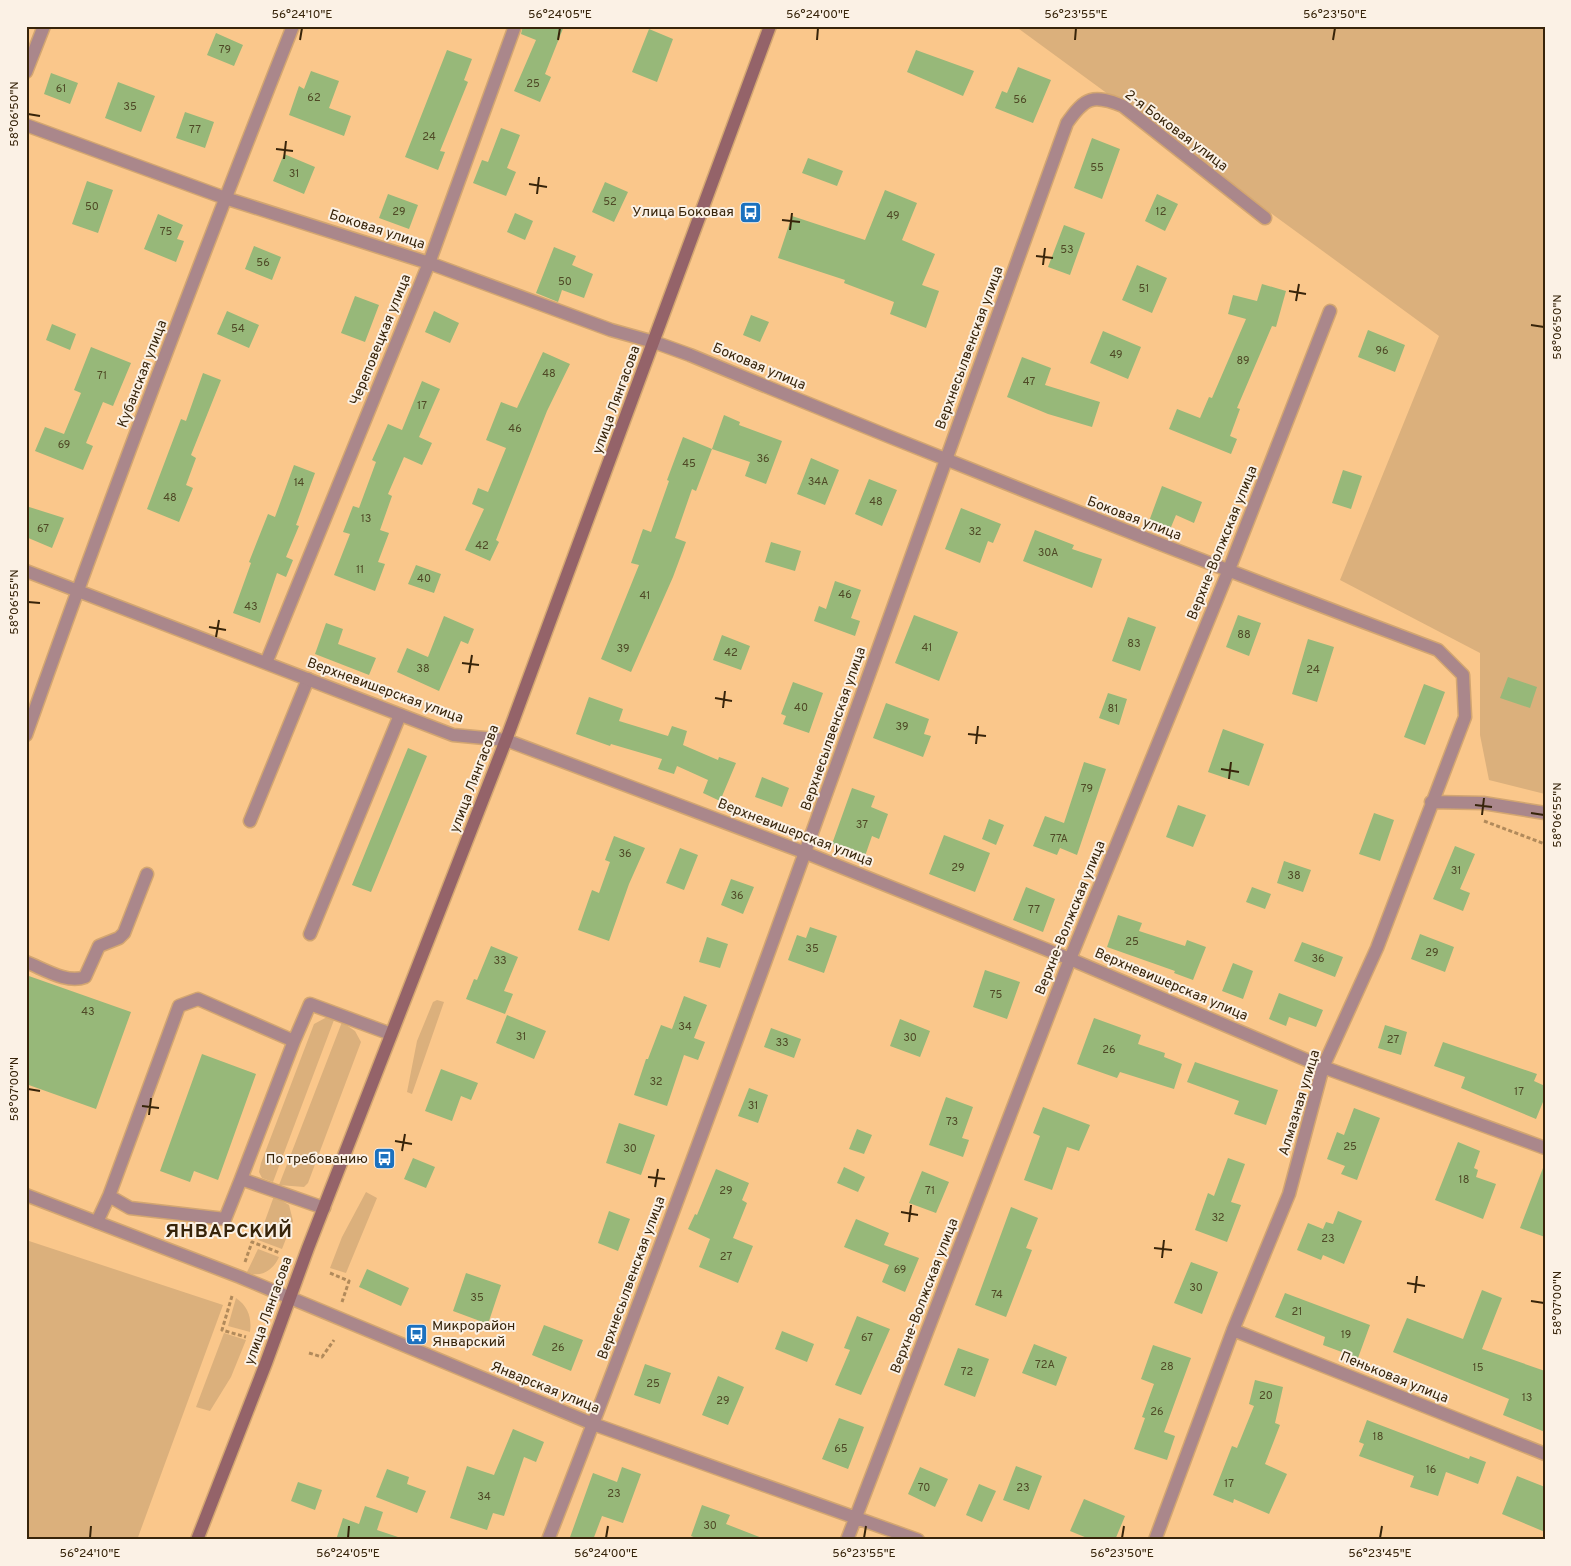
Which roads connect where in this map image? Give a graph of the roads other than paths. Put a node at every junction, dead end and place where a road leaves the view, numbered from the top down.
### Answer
1 (44, 26) edge
2 (293, 26) edge
3 (515, 26) edge
4 (770, 26) edge
5 (26, 72) edge
6 (1068, 123) joint
7 (26, 125) edge
8 (225, 198) junction
9 (1266, 218) dead end
10 (429, 263) junction
11 (1330, 311) dead end
12 (654, 342) junction
13 (945, 461) junction
14 (26, 571) edge
15 (1228, 572) junction
16 (78, 590) junction
17 (266, 663) junction
18 (1463, 675) joint
19 (308, 679) junction
20 (400, 714) junction
21 (26, 735) edge
22 (506, 740) junction
23 (1431, 802) junction
24 (1545, 813) edge
25 (250, 821) dead end
26 (806, 853) junction
27 (148, 874) dead end
28 (310, 934) dead end
29 (1070, 959) junction
30 (26, 962) edge
31 (391, 1034) junction
32 (294, 1041) junction
33 (1323, 1067) junction
34 (1545, 1148) edge
35 (241, 1179) junction
36 (26, 1195) edge
37 (109, 1196) junction
38 (324, 1208) junction
39 (97, 1222) junction
40 (290, 1299) junction
41 (1233, 1330) junction
42 (593, 1424) junction
43 (1545, 1454) edge
44 (856, 1516) junction
45 (197, 1540) edge
46 (548, 1540) edge
47 (848, 1540) edge
48 (918, 1540) edge
49 (1155, 1540) edge

1 - 5 street
2 - 8 street, Кубанская улица
3 - 10 street, Череповецкая улица
4 - 12 main road, улица Лянгасова
6 - 9 street, 2-я Боковая улица
6 - 13 street, Верхнесылвенская улица
7 - 8 street, Боковая улица
8 - 10 street, Боковая улица
8 - 16 street, Кубанская улица
10 - 12 street, Боковая улица
10 - 17 street, Череповецкая улица
11 - 15 street, Верхне-Волжская улица
12 - 13 street, Боковая улица
12 - 22 main road, улица Лянгасова
13 - 15 street, Боковая улица
13 - 26 street, Верхнесылвенская улица
14 - 16 street, Верхневишерская улица
15 - 18 street, Боковая улица
15 - 29 street, Верхне-Волжская улица
16 - 17 street, Верхневишерская улица
16 - 21 street, Кубанская улица
17 - 19 street, Верхневишерская улица
18 - 23 street, Алмазная улица
19 - 20 street, Верхневишерская улица
19 - 25 street
20 - 22 street, Верхневишерская улица
20 - 28 street
22 - 26 street, Верхневишерская улица
22 - 31 main road, улица Лянгасова
23 - 24 street
23 - 33 street, Алмазная улица
26 - 29 street, Верхневишерская улица
26 - 42 street, Верхнесылвенская улица
27 - 30 street
29 - 33 street, Верхневишерская улица
29 - 44 street, Верхне-Волжская улица
31 - 32 street
31 - 38 main road, улица Лянгасова
32 - 35 street
32 - 37 street
33 - 34 street, Верхневишерская улица
33 - 41 street, Алмазная улица
35 - 37 street
35 - 38 street
36 - 39 street, Январская улица
37 - 39 street
38 - 40 main road, улица Лянгасова
39 - 40 street, Январская улица
40 - 42 street, Январская улица
40 - 45 main road, улица Лянгасова
41 - 43 street, Пеньковая улица
41 - 49 street, Алмазная улица
42 - 44 street, Январская улица
42 - 46 street, Верхнесылвенская улица
44 - 47 street, Верхне-Волжская улица
44 - 48 street, Январская улица

